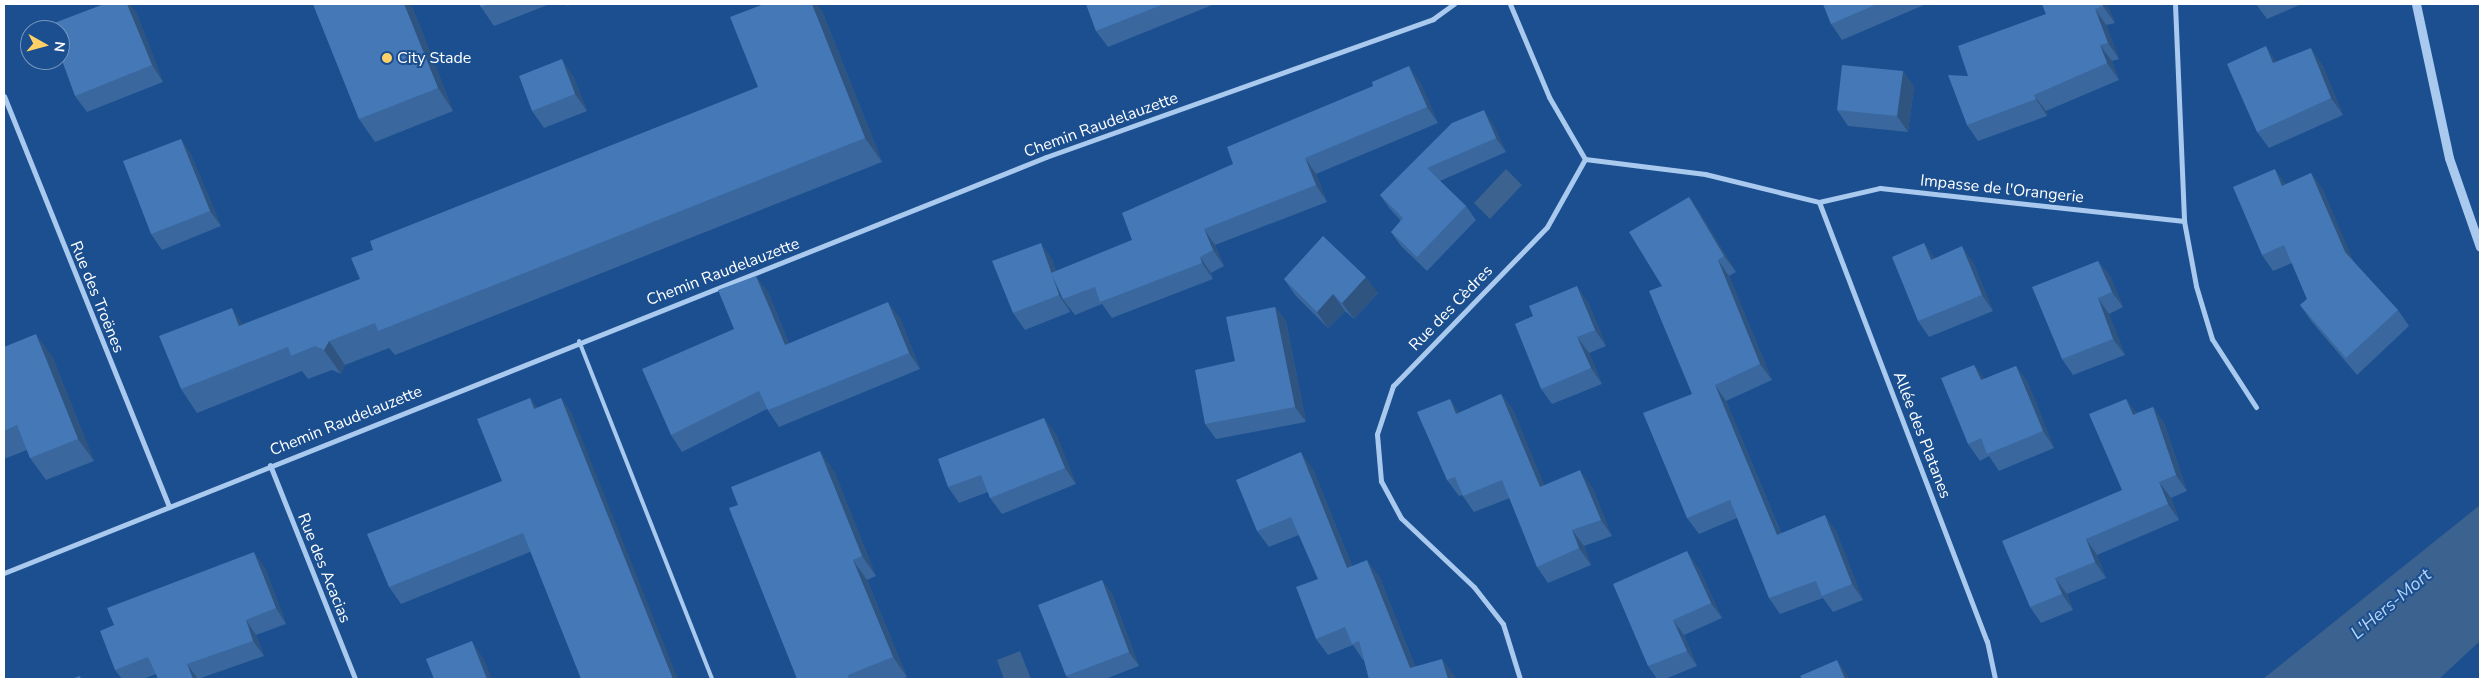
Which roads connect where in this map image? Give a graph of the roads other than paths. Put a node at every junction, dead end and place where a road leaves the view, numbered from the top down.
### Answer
1 (1454, 4) edge
2 (1510, 4) edge
3 (2175, 4) edge
4 (2416, 4) edge
5 (4, 96) edge
6 (1585, 159) junction
7 (1819, 202) junction
8 (2184, 221) junction
9 (2480, 247) edge
10 (580, 341) junction
11 (2256, 406) dead end
12 (270, 465) junction
13 (169, 507) junction
14 (4, 573) edge
15 (356, 679) edge
16 (712, 679) edge
17 (1520, 679) edge
18 (1995, 679) edge

1 - 10 street, Chemin Raudelauzette
2 - 6 street
3 - 8 street
4 - 9 street
5 - 13 street, Rue des Troënes
6 - 7 street
6 - 17 street, Rue des Cèdres
7 - 8 street, Impasse de l'Orangerie
7 - 18 street, Allée des Platanes
8 - 11 street
10 - 12 street, Chemin Raudelauzette
10 - 16 lane
12 - 13 street, Chemin Raudelauzette
12 - 15 street, Rue des Acacias
13 - 14 street, Chemin Raudelauzette

